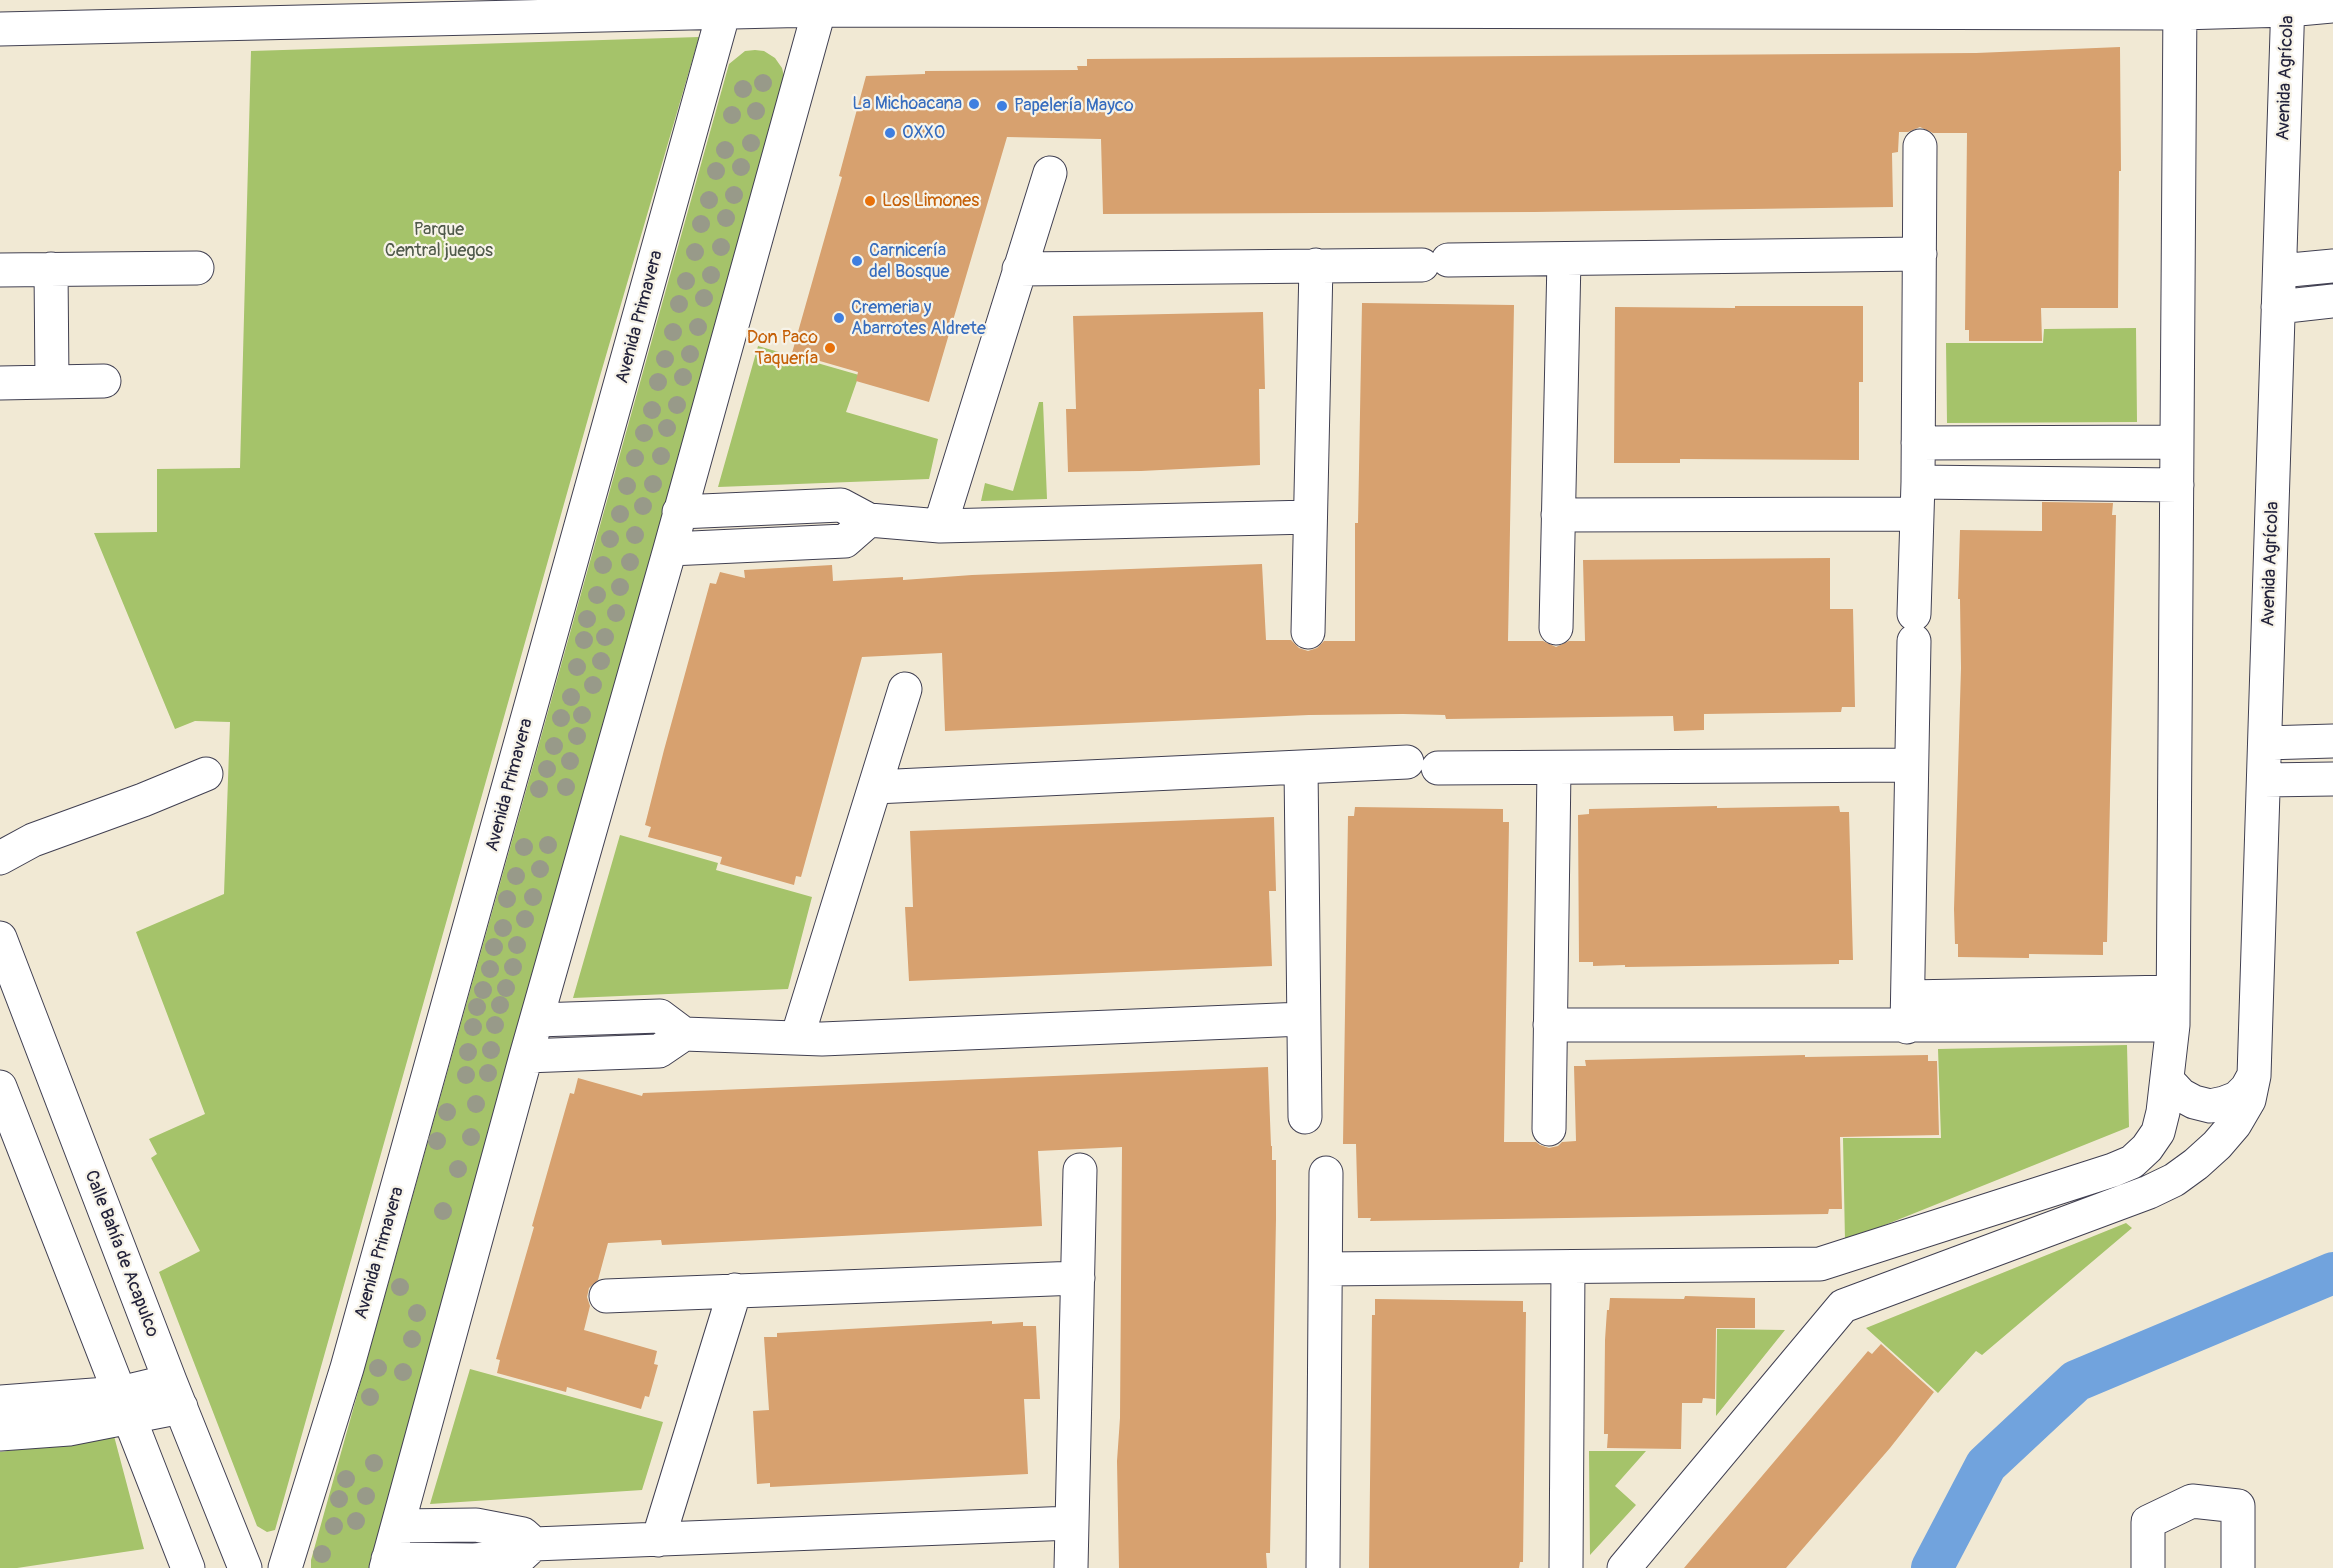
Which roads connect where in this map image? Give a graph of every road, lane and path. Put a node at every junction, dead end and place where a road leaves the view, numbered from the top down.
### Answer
1 (821, 5) edge
2 (2288, 5) edge
3 (726, 6) edge
4 (2333, 6) edge
5 (2180, 7) edge
6 (254, 11) edge
7 (0, 28) edge
8 (1920, 146) dead end
9 (1050, 173) dead end
10 (1920, 254) junction
11 (1564, 259) junction
12 (1316, 265) junction
13 (2333, 266) edge
14 (197, 268) dead end
15 (51, 269) junction
16 (1019, 269) junction
17 (0, 270) edge
18 (2280, 271) junction
19 (2333, 301) edge
20 (2278, 307) junction
21 (104, 381) dead end
22 (52, 382) junction
23 (0, 383) edge
24 (1918, 442) junction
25 (2177, 442) junction
26 (1918, 482) junction
27 (2177, 485) junction
28 (679, 512) junction
29 (1917, 514) junction
30 (1558, 515) junction
31 (1310, 517) junction
32 (869, 520) junction
33 (940, 526) junction
34 (670, 549) junction
35 (1556, 628) dead end
36 (1308, 632) dead end
37 (905, 689) dead end
38 (2333, 741) edge
39 (2265, 743) junction
40 (1911, 765) junction
41 (1301, 767) junction
42 (1554, 768) junction
43 (206, 774) dead end
44 (2333, 778) edge
45 (2264, 780) junction
46 (875, 787) junction
47 (0, 858) edge
48 (0, 938) edge
49 (2173, 992) junction
50 (1907, 1012) junction
51 (1303, 1019) junction
52 (537, 1020) junction
53 (1550, 1025) junction
54 (2173, 1025) junction
55 (684, 1034) junction
56 (797, 1038) junction
57 (526, 1056) junction
58 (2254, 1076) junction
59 (2167, 1080) junction
60 (0, 1087) edge
61 (1305, 1117) dead end
62 (1549, 1129) dead end
63 (74, 1132) junction
64 (26, 1153) junction
65 (1080, 1170) dead end
66 (1326, 1173) dead end
67 (1820, 1264) junction
68 (1568, 1267) junction
69 (1326, 1269) junction
70 (1078, 1278) junction
71 (735, 1290) junction
72 (606, 1296) dead end
73 (1843, 1306) junction
74 (175, 1394) junction
75 (0, 1402) edge
76 (125, 1406) junction
77 (0, 1434) edge
78 (1072, 1522) junction
79 (398, 1526) junction
80 (658, 1540) junction
81 (534, 1544) junction
82 (387, 1564) edge
83 (188, 1568) edge
84 (245, 1568) edge
85 (285, 1568) edge
86 (1071, 1568) edge
87 (1323, 1568) edge
88 (1566, 1568) edge
89 (1624, 1568) edge
90 (2148, 1568) edge
91 (2238, 1568) edge

1 - 3 street
1 - 5 street
1 - 28 street
2 - 4 street
2 - 5 street
2 - 18 street, Avenida Agrícola
3 - 6 street
3 - 85 street, Avenida Primavera
5 - 25 street
6 - 7 street
8 - 10 street
9 - 16 street
10 - 11 street
10 - 24 street
11 - 12 street
11 - 30 street
12 - 16 street
12 - 31 street
13 - 18 street
14 - 15 street
15 - 17 street
15 - 22 street
16 - 33 street
18 - 20 street, Avenida Agrícola
19 - 20 street
20 - 39 street, Avenida Agrícola
21 - 22 street
22 - 23 street
24 - 25 street
24 - 26 street
25 - 27 street
26 - 27 street
26 - 29 street
27 - 49 street
28 - 32 street
28 - 34 street
29 - 30 street
29 - 40 street
30 - 35 street
31 - 33 street
31 - 36 street
32 - 33 street
32 - 34 street
34 - 52 street
37 - 46 street
38 - 39 street
39 - 45 street, Avenida Agrícola
40 - 42 street
40 - 50 street
41 - 42 street
41 - 46 street
41 - 51 street
42 - 53 street
43 - 47 street
44 - 45 street
45 - 58 street, Avenida Agrícola
46 - 56 street
48 - 63 street, Calle Bahía de Acapulco
49 - 50 street
49 - 54 street
50 - 53 street
50 - 54 street
51 - 56 street
51 - 61 street
52 - 55 street
52 - 57 street
53 - 62 street
54 - 59 street
55 - 56 street
55 - 57 street
57 - 79 street
58 - 59 street
58 - 73 street, Avenida Agrícola
59 - 67 street
60 - 64 street
63 - 64 street
63 - 74 street, Calle Bahía de Acapulco
64 - 76 street
65 - 70 street
66 - 69 street
67 - 68 street
67 - 73 street
68 - 69 street
68 - 88 street
69 - 87 street
70 - 71 street
70 - 78 street
71 - 72 street
71 - 80 street
73 - 89 street
74 - 76 street
74 - 84 street, Calle Bahía de Acapulco
75 - 76 street
76 - 77 street
76 - 83 street
78 - 80 street
78 - 86 street
79 - 81 street
79 - 82 street
80 - 81 street
81 - 82 street
90 - 91 street

